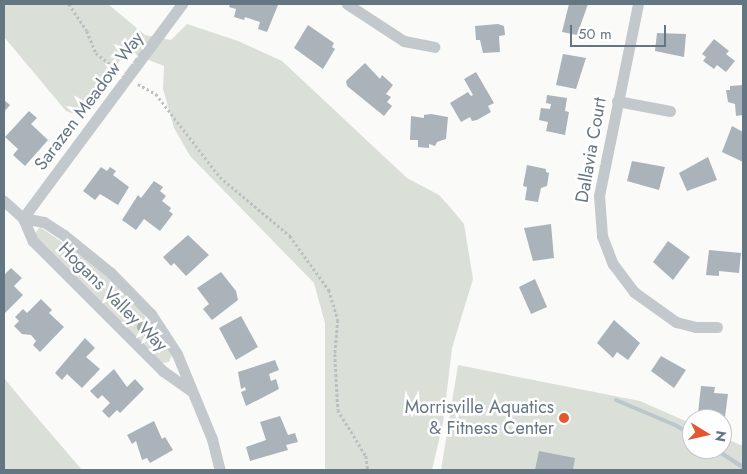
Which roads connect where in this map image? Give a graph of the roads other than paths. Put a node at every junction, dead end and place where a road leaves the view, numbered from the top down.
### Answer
1 (182, 4) edge
2 (347, 4) edge
3 (638, 4) edge
4 (434, 47) dead end
5 (617, 101) junction
6 (670, 111) dead end
7 (4, 201) edge
8 (24, 218) junction
9 (717, 327) dead end
10 (190, 390) junction
11 (220, 470) edge

1 - 8 street, Sarazen Meadow Way
2 - 4 street
3 - 5 street, Dallavia Court
5 - 6 street
5 - 9 street, Dallavia Court
7 - 8 street, Hogans Valley Way
8 - 10 street, Hogans Valley Way
8 - 10 street, Hogans Valley Way
10 - 11 street, Hogans Valley Way

